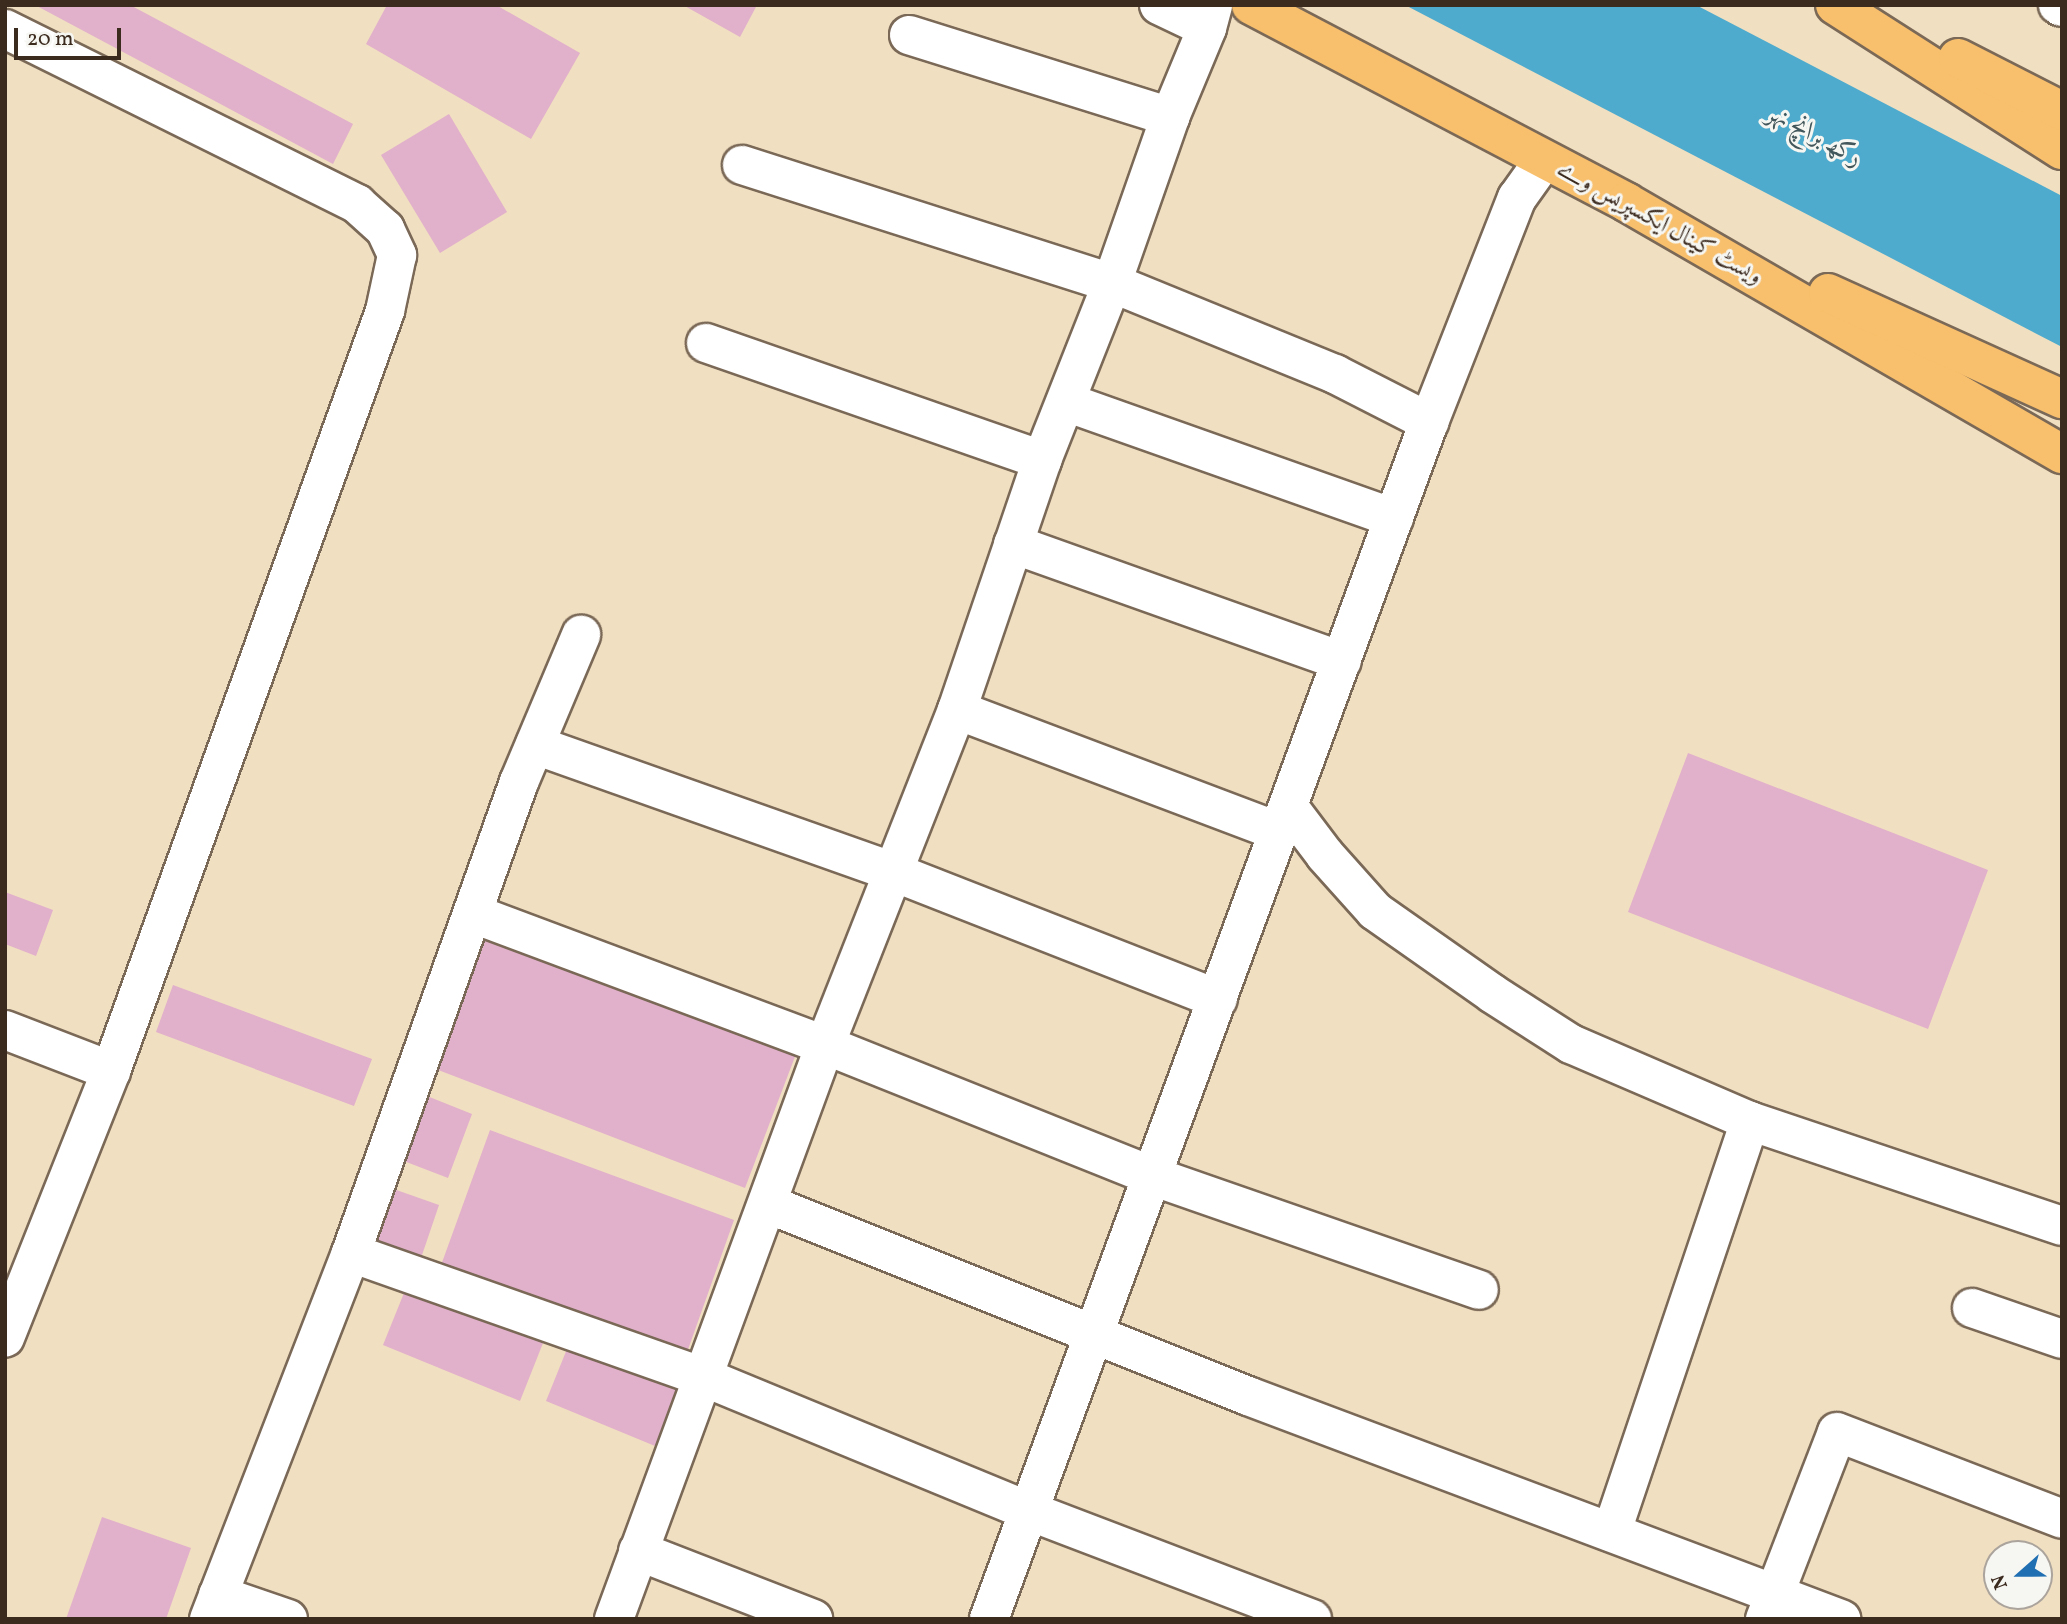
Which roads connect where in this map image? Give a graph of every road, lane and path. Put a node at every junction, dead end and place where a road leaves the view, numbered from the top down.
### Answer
1 (1159, 5) edge
2 (1251, 5) edge
3 (1835, 5) edge
4 (1857, 5) edge
5 (1210, 17) edge
6 (5, 29) edge
7 (909, 35) dead end
8 (2062, 111) edge
9 (1170, 117) junction
10 (2062, 150) edge
11 (1544, 160) junction
12 (742, 165) dead end
13 (1626, 202) junction
14 (1112, 283) junction
15 (706, 343) dead end
16 (2062, 399) edge
17 (1066, 402) junction
18 (1429, 422) junction
19 (2062, 454) edge
20 (1042, 460) junction
21 (1394, 518) junction
22 (1013, 544) junction
23 (580, 635) dead end
24 (1342, 661) junction
25 (957, 710) junction
26 (535, 745) junction
27 (1284, 819) junction
28 (891, 872) junction
29 (474, 914) junction
30 (1218, 999) junction
31 (5, 1030) edge
32 (825, 1045) junction
33 (111, 1071) junction
34 (1750, 1121) junction
35 (1152, 1176) junction
36 (768, 1204) junction
37 (2062, 1226) edge
38 (351, 1253) junction
39 (1479, 1290) dead end
40 (1972, 1308) dead end
41 (1094, 1334) junction
42 (5, 1338) edge
43 (2062, 1339) edge
44 (701, 1376) junction
45 (1029, 1511) junction
46 (2062, 1519) edge
47 (1612, 1532) junction
48 (638, 1551) junction
49 (1770, 1606) edge
50 (214, 1607) edge
51 (288, 1619) edge
52 (614, 1619) edge
53 (813, 1619) edge
54 (989, 1619) edge
55 (1312, 1619) edge
56 (1841, 1619) edge

1 - 5 street
2 - 11 main road, ویسٹ کینال ایکسپریس وے
3 - 10 main road
4 - 8 main road
5 - 9 street
6 - 33 street
7 - 9 street
9 - 14 street
11 - 13 main road, ویسٹ کینال ایکسپریس وے
11 - 18 street
12 - 14 street
13 - 16 main road
13 - 19 main road, ویسٹ کینال ایکسپریس وے
14 - 17 street
14 - 18 street
15 - 20 street
17 - 20 street
17 - 21 street
18 - 21 street
20 - 22 street
21 - 24 street
22 - 24 street
22 - 25 street
23 - 26 street
24 - 27 street
25 - 27 street
25 - 28 street
26 - 28 street
26 - 29 street
27 - 30 street
27 - 34 street
28 - 30 street
28 - 32 street
29 - 32 street
29 - 38 street
30 - 35 street
31 - 33 street
32 - 35 street
32 - 36 street
33 - 42 street
34 - 37 street
34 - 47 street
35 - 39 street
35 - 41 street
36 - 41 street
36 - 44 street
38 - 44 street
38 - 50 street
40 - 43 street
41 - 45 street
41 - 47 street
44 - 45 street
44 - 48 street
45 - 54 street
45 - 55 street
46 - 49 street
47 - 49 street
48 - 52 street
48 - 53 street
49 - 56 street
50 - 51 street

